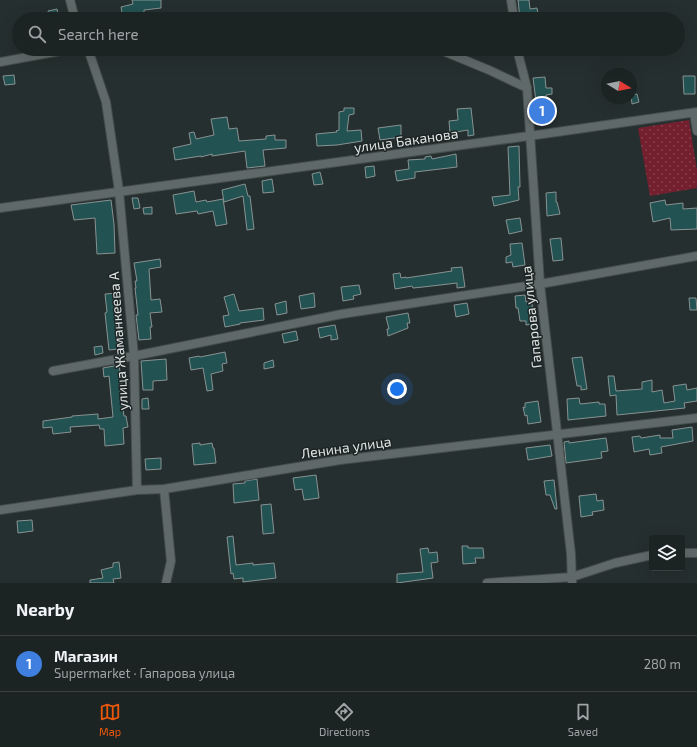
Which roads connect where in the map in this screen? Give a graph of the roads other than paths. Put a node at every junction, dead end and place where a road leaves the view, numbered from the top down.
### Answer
1 (70, 0) edge
2 (511, 0) edge
3 (73, 12) edge
4 (513, 12) edge
5 (33, 56) edge
6 (90, 56) edge
7 (455, 56) edge
8 (519, 56) edge
9 (0, 62) edge
10 (527, 88) junction
11 (696, 113) edge
12 (697, 131) edge
13 (529, 136) junction
14 (119, 191) junction
15 (0, 208) edge
16 (697, 256) edge
17 (540, 284) junction
18 (134, 356) junction
19 (53, 371) dead end
20 (697, 418) edge
21 (557, 434) junction
22 (164, 489) junction
23 (137, 490) junction
24 (0, 510) edge
25 (685, 553) edge
26 (697, 553) edge
27 (649, 556) edge
28 (572, 580) edge
29 (166, 583) edge
30 (487, 583) edge

1 - 3 street
2 - 4 street
5 - 9 street
6 - 14 street, улица Жаманкеева А
7 - 10 street
8 - 10 street, Гапарова улица
10 - 13 street, Гапарова улица
11 - 12 street
11 - 13 street, улица Баканова
13 - 14 street, улица Баканова
13 - 17 street, Гапарова улица
14 - 15 street, улица Баканова
14 - 18 street, улица Жаманкеева А
16 - 17 street
17 - 18 street
17 - 21 street, Гапарова улица
18 - 19 street
18 - 23 street, улица Жаманкеева А
20 - 21 street, Ленина улица
21 - 22 street, Ленина улица
21 - 28 street, Гапарова улица
22 - 23 street, Ленина улица
22 - 29 street
23 - 24 street, Ленина улица
25 - 26 street
27 - 28 street
28 - 30 street

